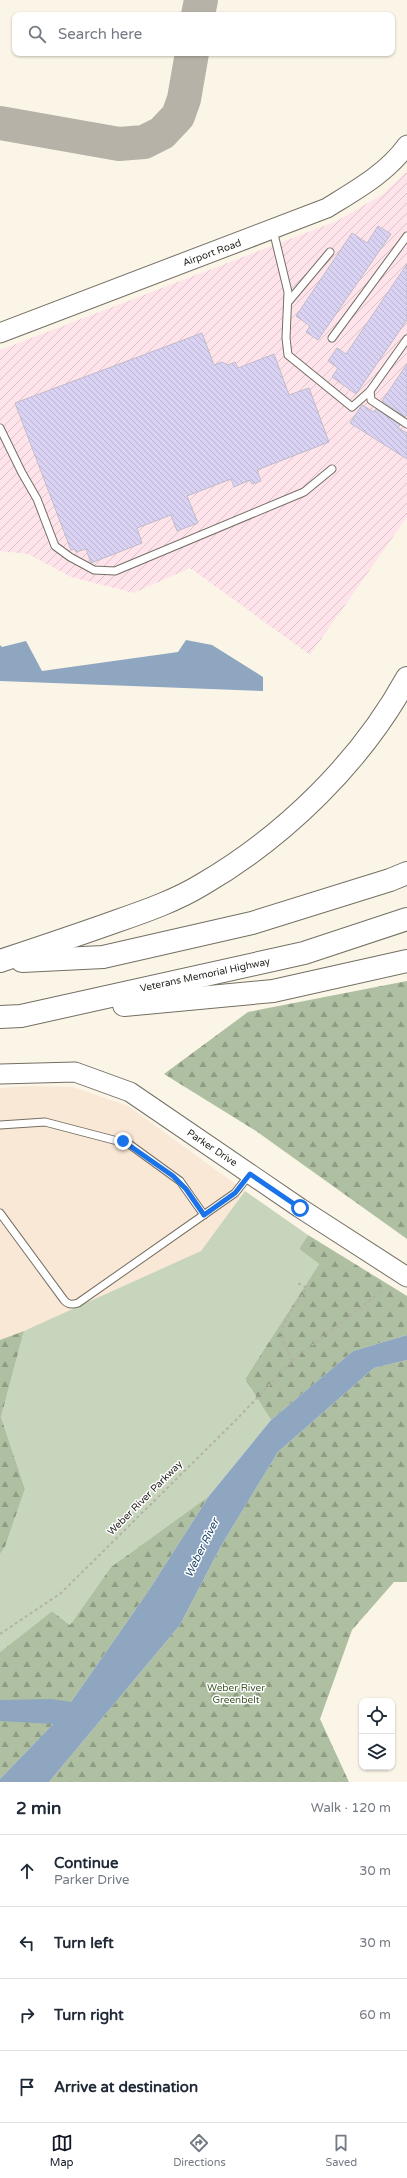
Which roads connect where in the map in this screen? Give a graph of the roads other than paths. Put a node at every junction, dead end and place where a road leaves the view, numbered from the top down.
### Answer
1 (405, 153) edge
2 (273, 230) junction
3 (407, 236) edge
4 (330, 252) dead end
5 (289, 301) junction
6 (0, 333) edge
7 (332, 338) dead end
8 (407, 339) edge
9 (370, 391) junction
10 (407, 424) edge
11 (0, 428) edge
12 (332, 469) dead end
13 (407, 678) edge
14 (407, 873) edge
15 (407, 919) edge
16 (407, 961) edge
17 (0, 962) edge
18 (21, 1016) junction
19 (0, 1017) edge
20 (0, 1074) edge
21 (0, 1125) edge
22 (250, 1174) junction
23 (0, 1213) edge
24 (204, 1215) junction
25 (407, 1277) edge

1 - 2 street, Airport Road
2 - 5 lane
2 - 6 street, Airport Road
3 - 7 lane
4 - 5 lane
5 - 9 lane
8 - 9 lane
9 - 10 lane
11 - 12 lane
13 - 17 highway
14 - 17 highway
15 - 18 highway, Veterans Memorial Highway
16 - 18 highway
18 - 19 highway, Veterans Memorial Highway
20 - 22 street, Parker Drive
21 - 24 lane
22 - 24 lane
22 - 25 street, Parker Drive
23 - 24 lane

